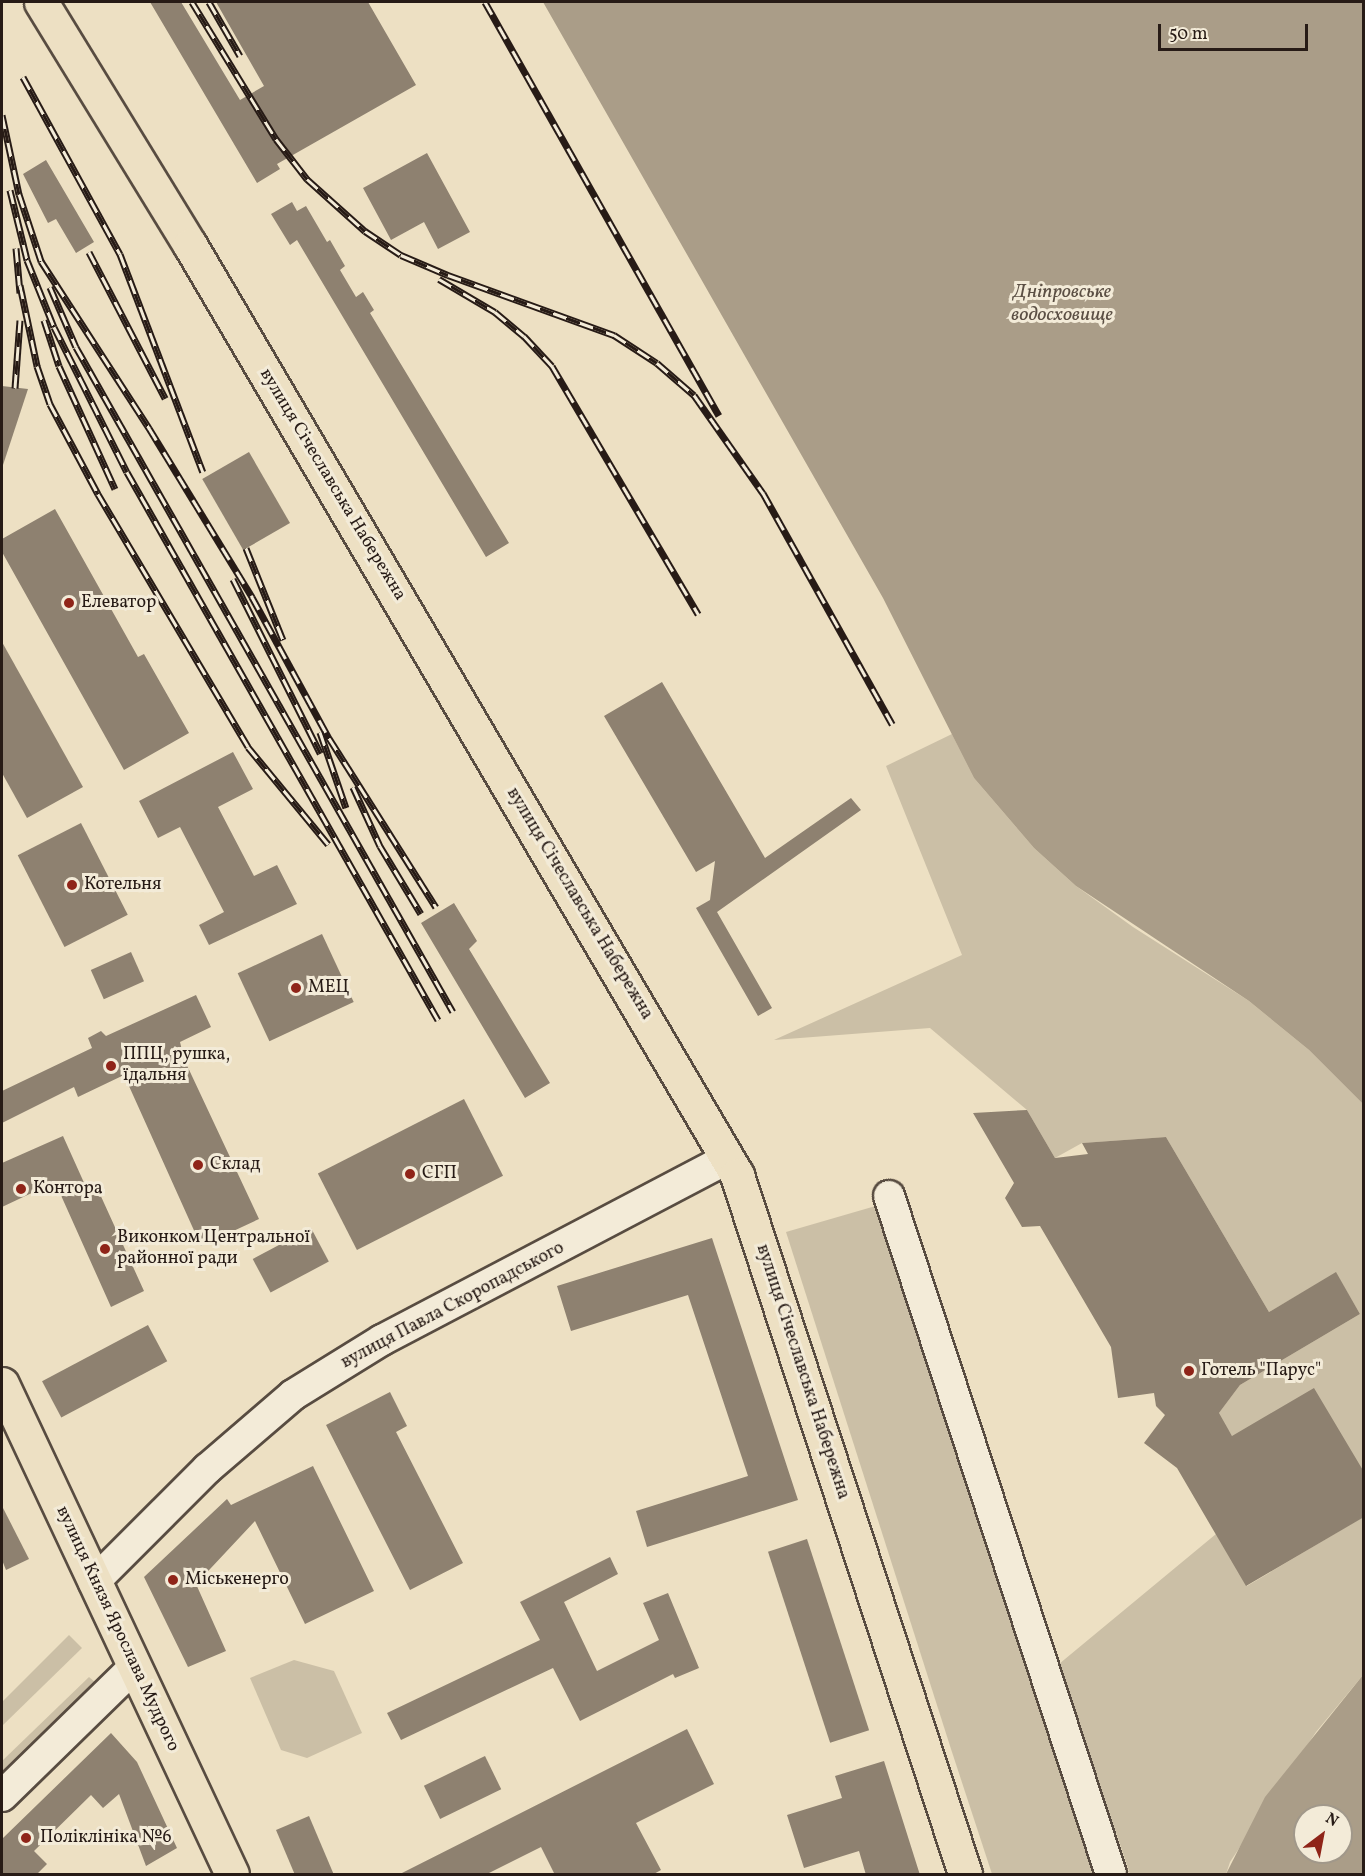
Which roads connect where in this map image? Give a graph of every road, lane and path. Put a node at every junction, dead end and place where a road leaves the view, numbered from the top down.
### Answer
1 (41, 2) edge
2 (728, 1158) junction
3 (889, 1196) dead end
4 (2, 1384) edge
5 (94, 1582) junction
6 (134, 1667) junction
7 (2, 1796) edge
8 (232, 1875) edge
9 (965, 1875) edge
10 (1111, 1875) edge

1 - 2 main road, вулиця Січеславська Набережна
2 - 5 street, вулиця Павла Скоропадського
2 - 9 main road, вулиця Січеславська Набережна
3 - 10 street
4 - 5 main road, вулиця Князя Ярослава Мудрого
5 - 6 main road, вулиця Князя Ярослава Мудрого
6 - 7 street
6 - 8 main road, вулиця Князя Ярослава Мудрого

